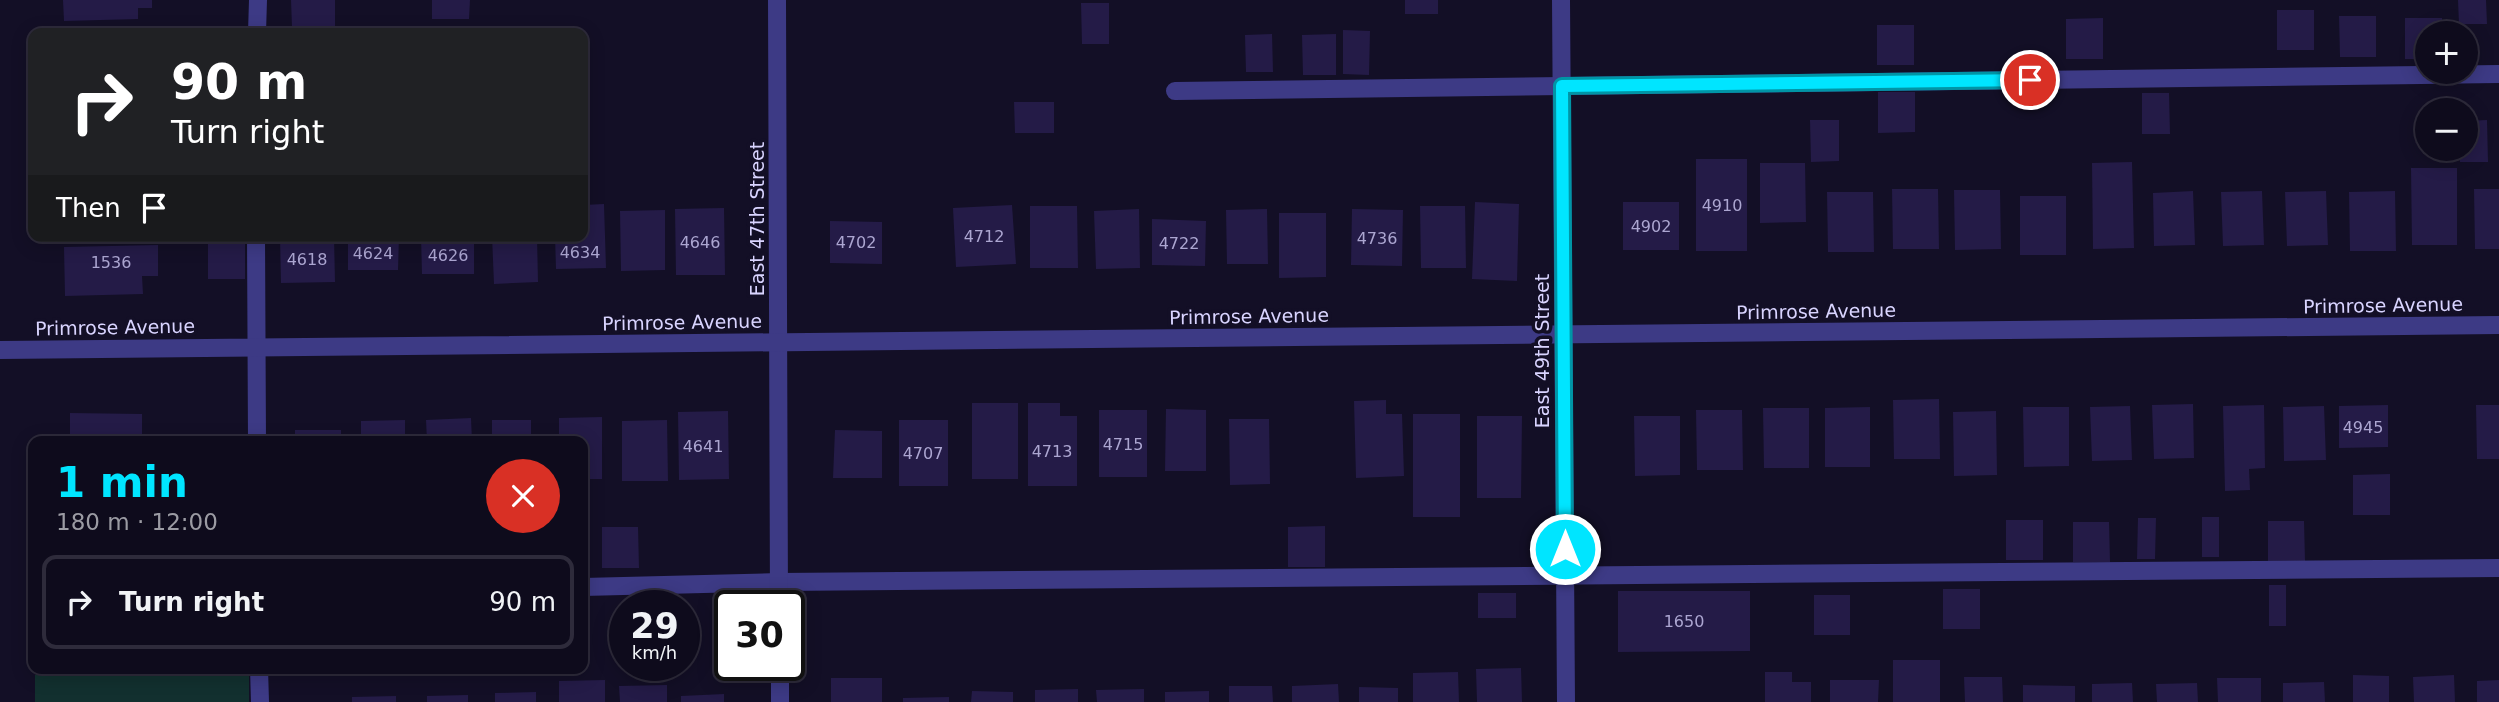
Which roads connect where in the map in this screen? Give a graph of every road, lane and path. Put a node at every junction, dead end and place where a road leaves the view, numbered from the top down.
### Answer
1 (258, 0) edge
2 (777, 0) edge
3 (1561, 0) edge
4 (257, 28) edge
5 (2499, 74) edge
6 (1562, 86) junction
7 (1175, 91) dead end
8 (256, 242) edge
9 (2499, 325) edge
10 (1563, 334) junction
11 (778, 342) junction
12 (256, 347) junction
13 (0, 349) edge
14 (257, 436) edge
15 (2499, 568) edge
16 (1565, 576) junction
17 (779, 582) junction
18 (588, 587) edge
19 (779, 590) edge
20 (259, 674) edge
21 (780, 681) edge
22 (260, 702) edge
23 (780, 702) edge
24 (1566, 702) edge

1 - 4 street
2 - 11 street, East 47th Street
3 - 6 street, East 49th Street
5 - 6 street
6 - 7 street
6 - 10 street, East 49th Street
8 - 12 street
9 - 10 street, Primrose Avenue
10 - 11 street, Primrose Avenue
10 - 16 street, East 49th Street
11 - 12 street, Primrose Avenue
11 - 17 street, East 47th Street
12 - 13 street, Primrose Avenue
12 - 14 street
15 - 16 street
16 - 17 street
16 - 24 street, East 49th Street
17 - 18 street
17 - 19 street, East 47th Street
20 - 22 street
21 - 23 street

